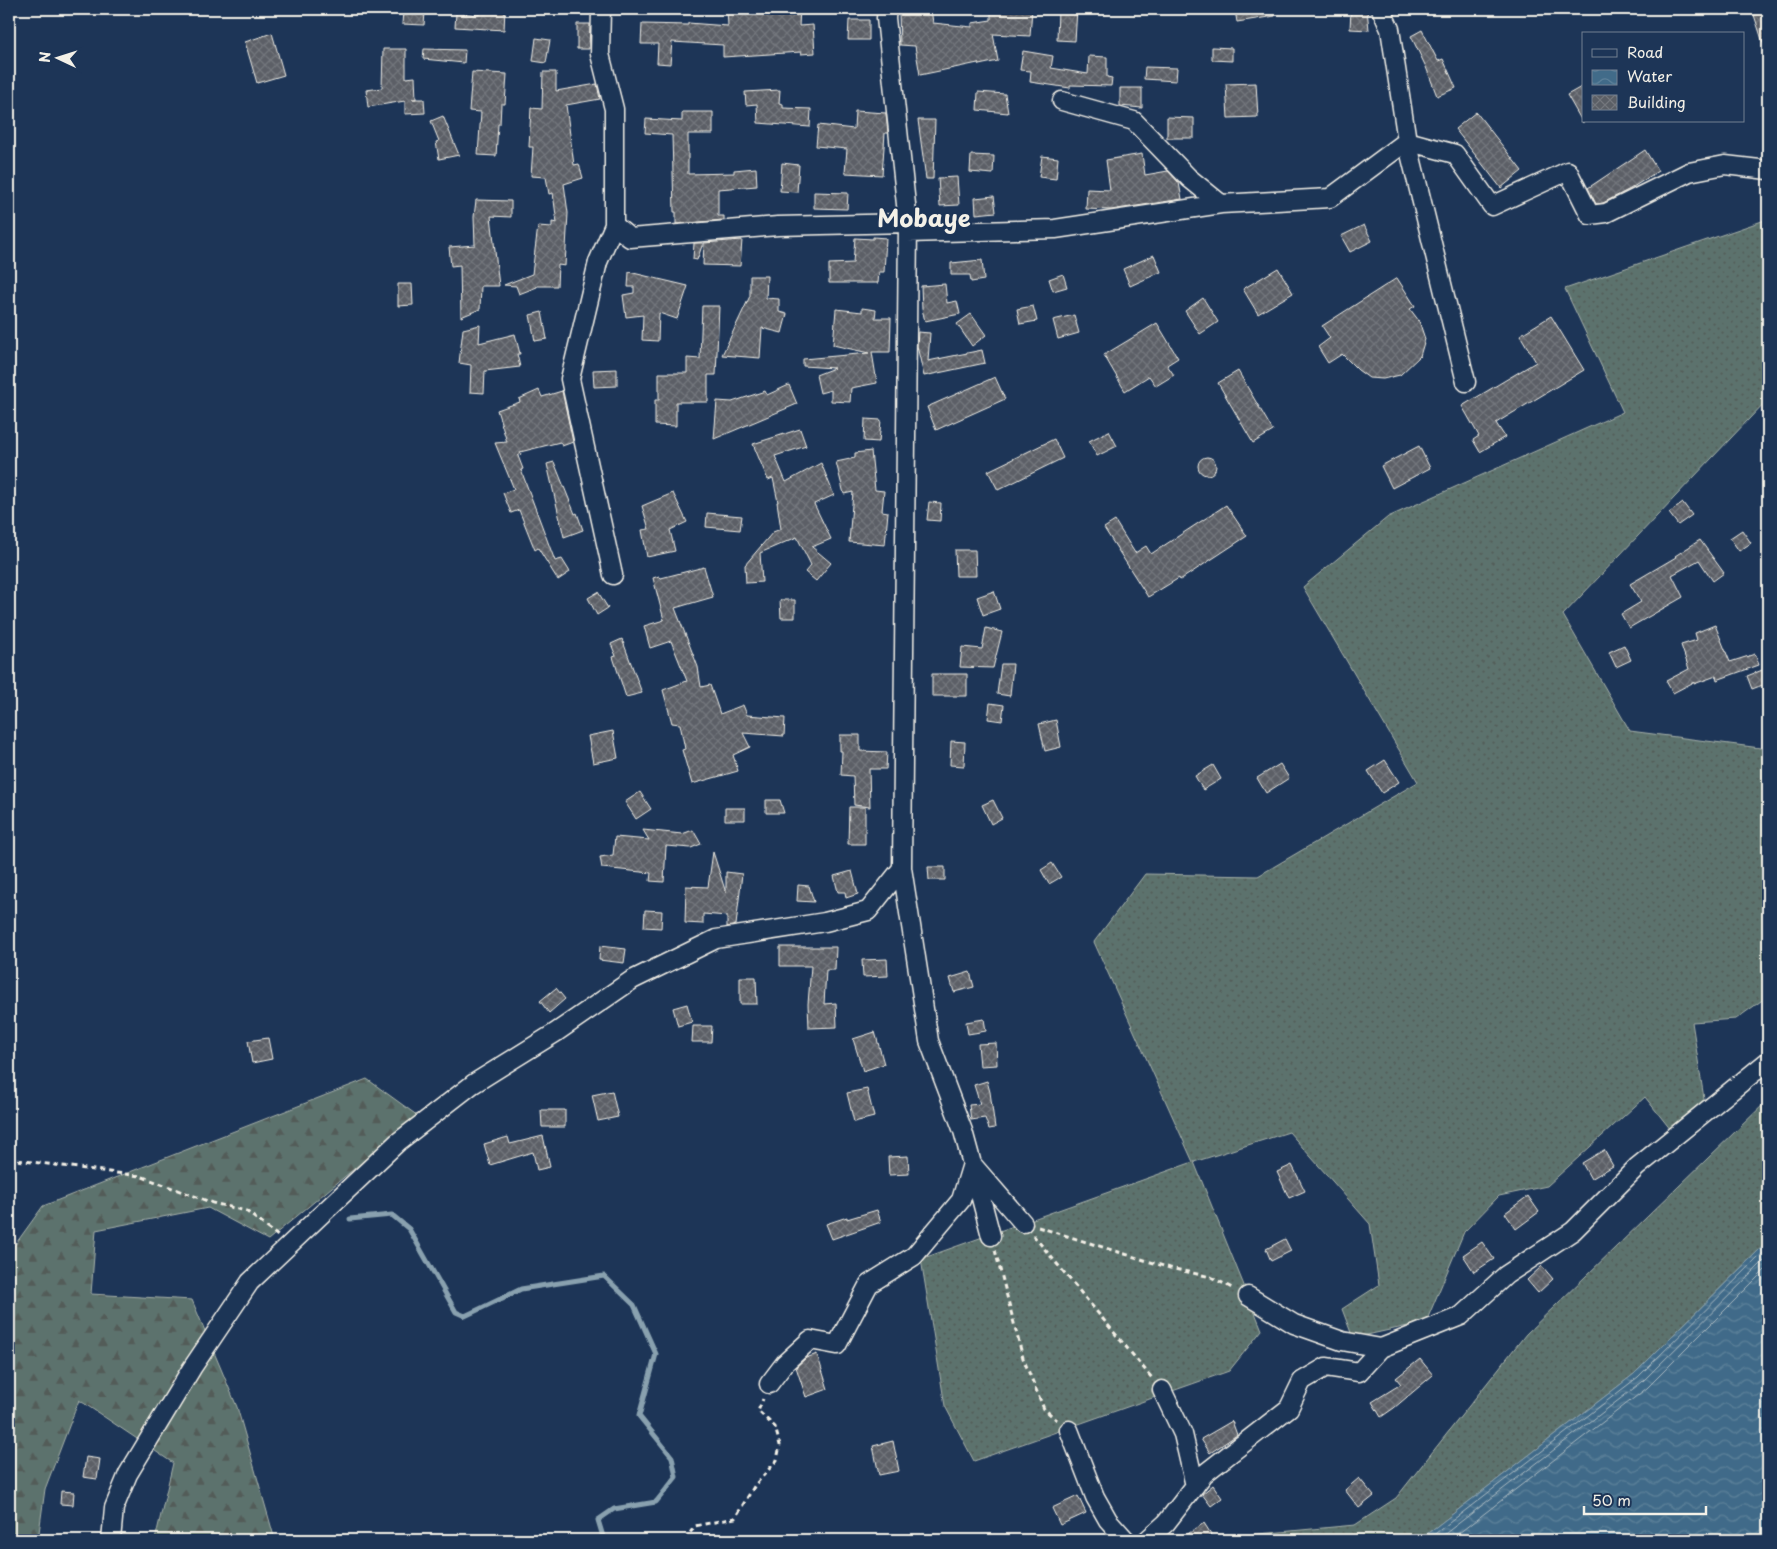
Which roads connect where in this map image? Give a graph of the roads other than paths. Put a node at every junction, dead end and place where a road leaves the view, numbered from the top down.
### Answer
1 (601, 9) edge
2 (887, 9) edge
3 (1382, 9) edge
4 (1062, 101) dead end
5 (1407, 141) junction
6 (1768, 170) edge
7 (1221, 204) junction
8 (614, 225) junction
9 (908, 228) junction
10 (1466, 382) dead end
11 (613, 575) dead end
12 (902, 868) junction
13 (1768, 1061) edge
14 (972, 1164) junction
15 (1023, 1222) road end
16 (991, 1236) road end
17 (1248, 1296) road end
18 (1381, 1348) junction
19 (769, 1384) road end
20 (1162, 1390) road end
21 (1069, 1430) road end
22 (1195, 1486) junction
23 (111, 1540) edge
24 (1126, 1540) edge
25 (1147, 1540) edge

1 - 8 street
2 - 9 street
3 - 5 street
4 - 7 street
5 - 6 street
5 - 7 street
5 - 10 street
7 - 9 street
8 - 9 street
8 - 11 street
9 - 12 street
12 - 14 street
12 - 23 street
13 - 18 street
14 - 15 street
14 - 16 street
14 - 19 street
17 - 18 street
18 - 22 street
20 - 22 street
21 - 24 street
22 - 25 street

